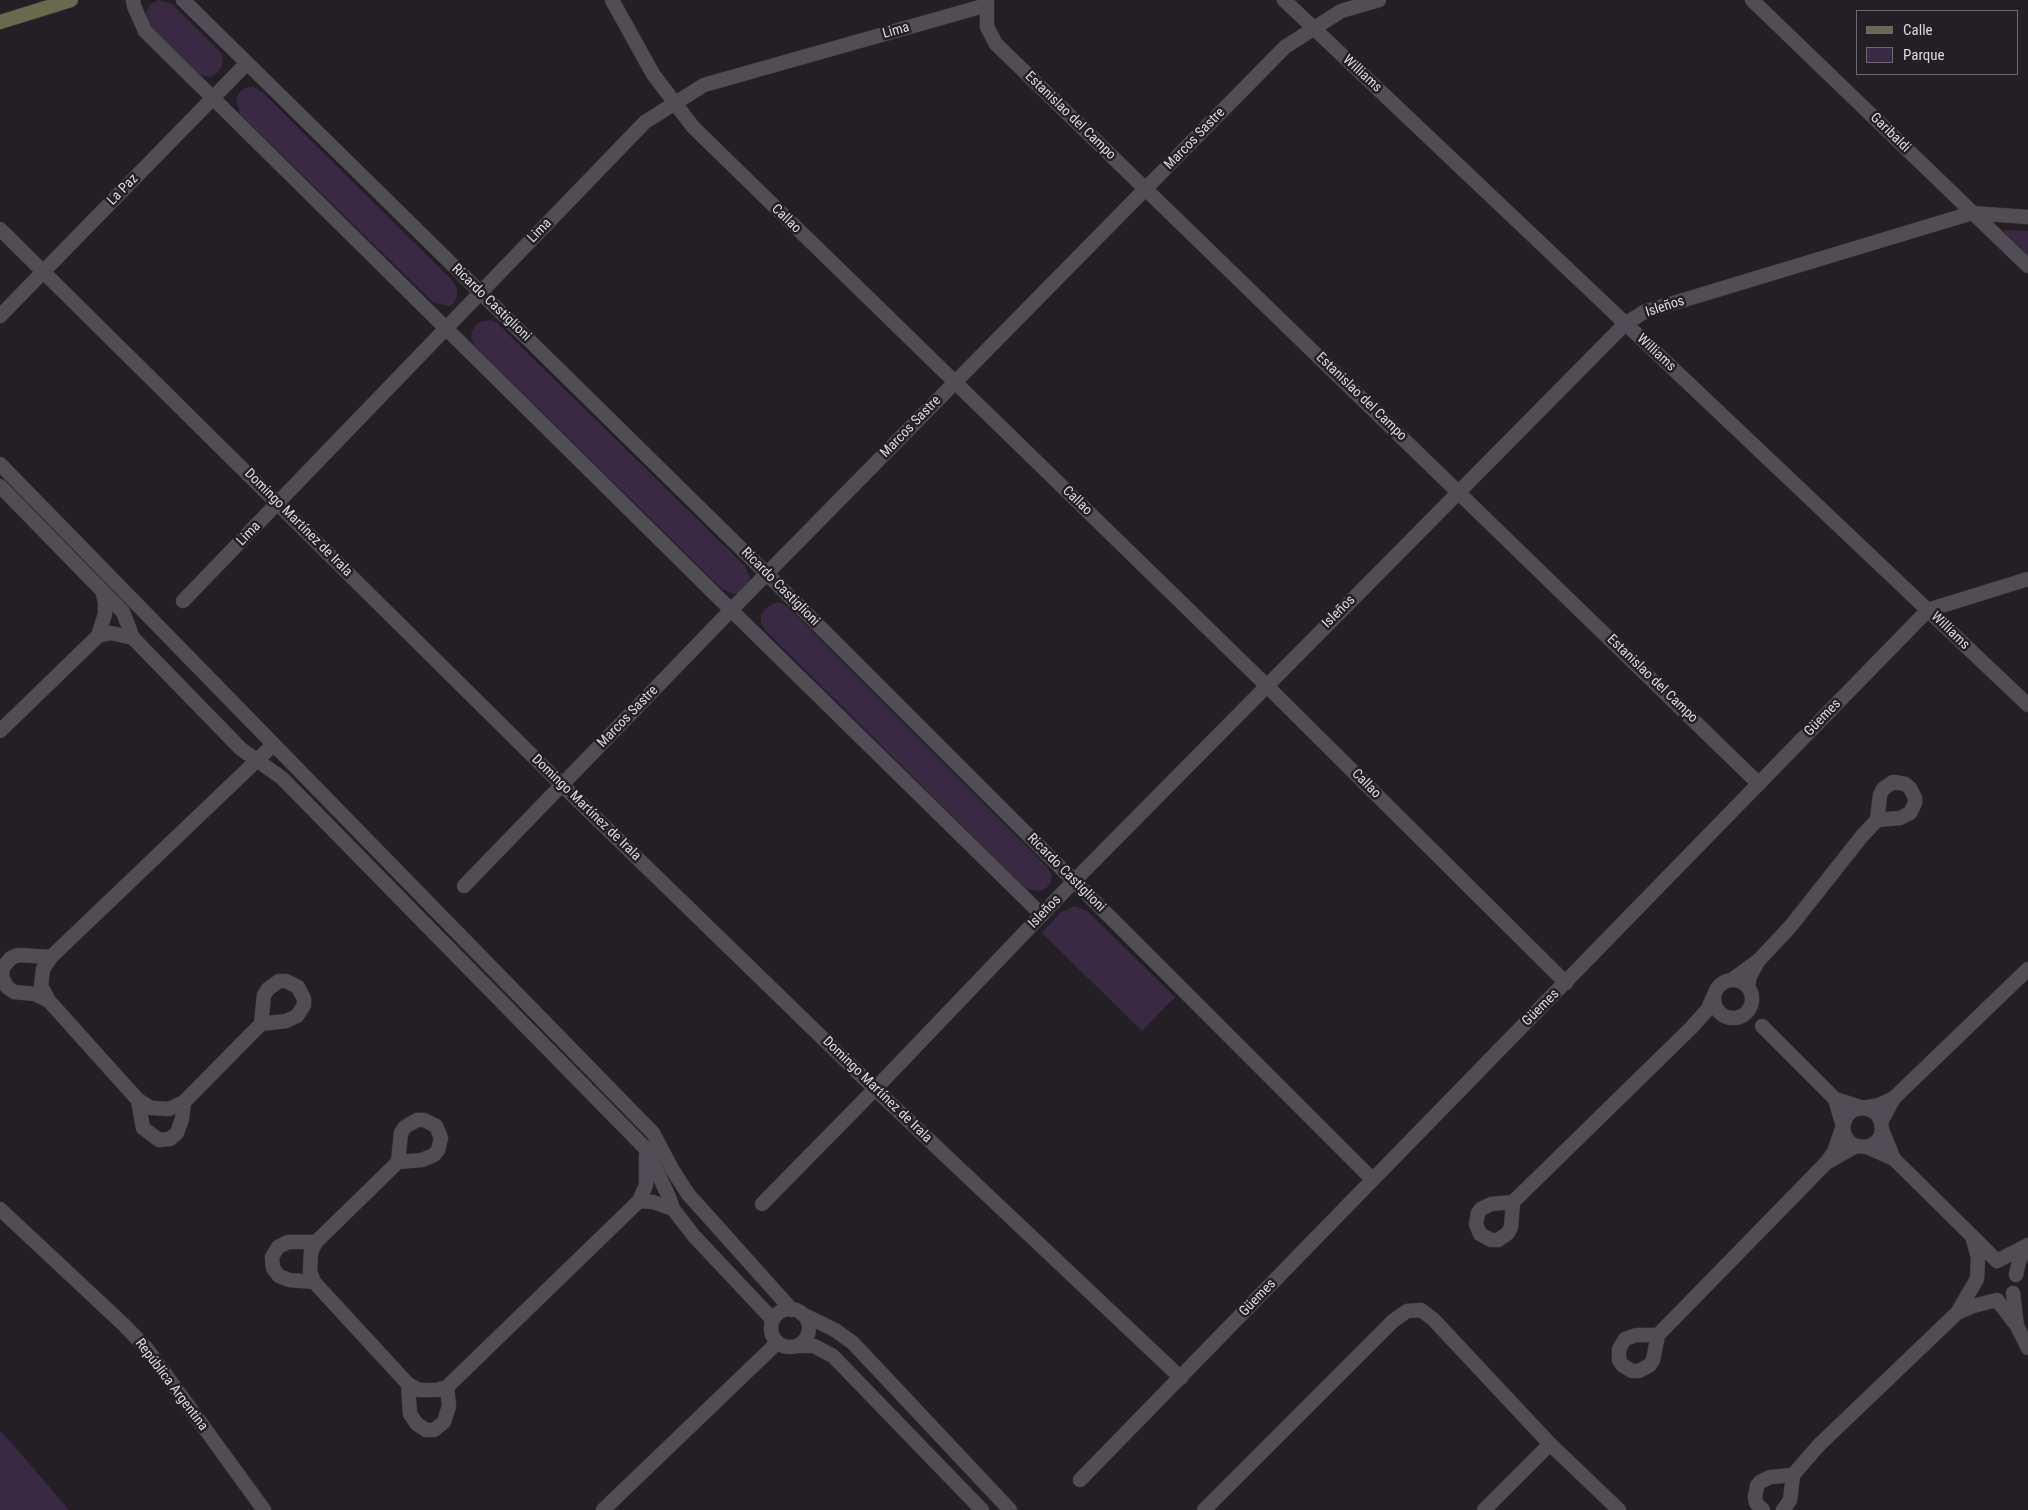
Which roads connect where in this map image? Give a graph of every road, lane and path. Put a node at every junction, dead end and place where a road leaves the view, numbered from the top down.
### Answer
1 (71, 0) edge
2 (133, 0) edge
3 (183, 0) edge
4 (612, 0) edge
5 (1284, 0) edge
6 (1379, 0) edge
7 (1752, 0) edge
8 (987, 3) edge
9 (0, 22) edge
10 (1313, 28) junction
11 (246, 64) junction
12 (214, 97) junction
13 (674, 102) junction
14 (1146, 189) junction
15 (1972, 213) junction
16 (2028, 217) edge
17 (0, 229) edge
18 (2028, 266) edge
19 (44, 271) junction
20 (481, 294) junction
21 (0, 316) edge
22 (1625, 324) junction
23 (448, 328) junction
24 (954, 383) junction
25 (0, 464) edge
26 (0, 486) edge
27 (1458, 491) junction
28 (278, 504) junction
29 (766, 574) junction
30 (2028, 579) edge
31 (101, 589) junction
32 (134, 601) junction
33 (182, 601) dead end
34 (731, 610) junction
35 (1928, 610) junction
36 (123, 612) junction
37 (98, 636) junction
38 (133, 638) junction
39 (1267, 686) junction
40 (2028, 705) edge
41 (0, 731) edge
42 (273, 745) junction
43 (258, 760) junction
44 (1760, 784) junction
45 (562, 785) junction
46 (1877, 820) dead end
47 (1074, 881) junction
48 (464, 886) dead end
49 (1042, 915) junction
50 (51, 957) junction
51 (1759, 960) junction
52 (2028, 970) edge
53 (1733, 979) junction
54 (1566, 983) junction
55 (1748, 986) junction
56 (1713, 997) junction
57 (49, 1001) junction
58 (1753, 1001) junction
59 (1733, 1017) junction
60 (261, 1024) dead end
61 (1762, 1026) junction
62 (1691, 1028) junction
63 (875, 1089) junction
64 (1894, 1098) junction
65 (1835, 1099) junction
66 (138, 1100) junction
67 (184, 1102) junction
68 (1863, 1108) junction
69 (1843, 1126) junction
70 (1882, 1126) junction
71 (1861, 1147) junction
72 (646, 1149) junction
73 (1894, 1159) junction
74 (398, 1162) dead end
75 (1826, 1163) junction
76 (1372, 1179) junction
77 (639, 1201) junction
78 (1513, 1202) dead end
79 (762, 1204) dead end
80 (0, 1209) edge
81 (673, 1209) junction
82 (1972, 1236) junction
83 (316, 1242) junction
84 (2028, 1245) edge
85 (1997, 1261) junction
86 (2016, 1275) junction
87 (1977, 1279) junction
88 (314, 1282) junction
89 (2012, 1293) junction
90 (1997, 1300) junction
91 (797, 1312) junction
92 (1957, 1313) junction
93 (773, 1320) junction
94 (2017, 1326) junction
95 (1658, 1335) dead end
96 (777, 1343) junction
97 (797, 1346) junction
98 (2028, 1348) edge
99 (1181, 1378) junction
100 (408, 1384) junction
101 (447, 1387) junction
102 (1550, 1444) junction
103 (1793, 1475) junction
104 (1080, 1480) dead end
105 (264, 1510) edge
106 (602, 1510) edge
107 (982, 1510) edge
108 (1010, 1510) edge
109 (1204, 1510) edge
110 (1484, 1510) edge
111 (1619, 1510) edge
112 (1763, 1510) edge
113 (1783, 1510) edge

1 - 9 main road
2 - 12 street
3 - 11 street, Ricardo Castiglioni
4 - 13 street, Callao
5 - 10 street, Williams
6 - 10 street, Marcos Sastre
7 - 15 street, Garibaldi
8 - 13 street, Lima
8 - 14 street, Estanislao del Campo
10 - 14 street, Marcos Sastre
10 - 22 street, Williams
11 - 12 street, La Paz
11 - 20 street, Ricardo Castiglioni
12 - 19 street, La Paz
12 - 23 street
13 - 20 street, Lima
13 - 24 street, Callao
14 - 24 street, Marcos Sastre
14 - 27 street, Estanislao del Campo
15 - 16 street, Isleños
15 - 18 street, Garibaldi
15 - 22 street, Isleños
17 - 19 street, Domingo Martínez de Irala
19 - 21 street, La Paz
19 - 28 street, Domingo Martínez de Irala
20 - 23 street, Lima
20 - 29 street, Ricardo Castiglioni
22 - 27 street, Isleños
22 - 35 street, Williams
23 - 28 street, Lima
23 - 34 street
24 - 29 street, Marcos Sastre
24 - 39 street, Callao
25 - 32 street
26 - 31 street
27 - 39 street, Isleños
27 - 44 street, Estanislao del Campo
28 - 33 street, Lima
28 - 45 street, Domingo Martínez de Irala
29 - 34 street, Marcos Sastre
29 - 47 street, Ricardo Castiglioni
30 - 35 street, Güemes
31 - 36 street
31 - 37 street
32 - 36 street
32 - 42 street
34 - 45 street, Marcos Sastre
34 - 49 street
35 - 40 street, Williams
35 - 44 street, Güemes
36 - 38 street
37 - 38 street
37 - 41 street
38 - 43 street
39 - 47 street, Isleños
39 - 54 street, Callao
42 - 43 street
42 - 91 street
43 - 50 street
43 - 72 street
44 - 54 street, Güemes
45 - 48 street, Marcos Sastre
45 - 63 street, Domingo Martínez de Irala
46 - 51 street
47 - 49 street, Isleños
47 - 76 street, Ricardo Castiglioni
49 - 63 street, Isleños
50 - 57 street
50 - 57 street
51 - 53 street
51 - 55 street
52 - 64 street
53 - 55 street
53 - 56 street
54 - 76 street, Güemes
55 - 58 street
56 - 59 street
56 - 62 street
57 - 66 street
58 - 59 street
58 - 61 street
59 - 61 street
59 - 62 street
60 - 67 street
61 - 65 street
62 - 78 street
63 - 79 street, Isleños
63 - 99 street, Domingo Martínez de Irala
64 - 68 street
64 - 70 street
65 - 68 street
65 - 69 street
66 - 67 street
66 - 67 street
68 - 69 street
68 - 70 street
69 - 71 street
69 - 75 street
70 - 71 street
70 - 73 street
71 - 73 street
71 - 75 street
72 - 77 street
72 - 81 street
73 - 82 street
74 - 83 street
75 - 95 street
76 - 99 street, Güemes
77 - 81 street
77 - 101 street
80 - 105 street, República Argentina
81 - 93 street
82 - 85 street
82 - 87 street
83 - 88 street
83 - 88 street
84 - 85 street
84 - 86 street
85 - 86 street
85 - 87 street
86 - 89 street
87 - 90 street
87 - 92 street
88 - 100 street
89 - 90 street
89 - 94 street
90 - 92 street
90 - 94 street
91 - 93 street
91 - 97 street
91 - 108 street
92 - 103 street
93 - 96 street
94 - 98 street
96 - 97 street
96 - 106 street
97 - 107 street
99 - 104 street, Güemes
100 - 101 street
100 - 101 street
102 - 109 street
102 - 110 street
102 - 111 street
103 - 112 street
103 - 113 street

